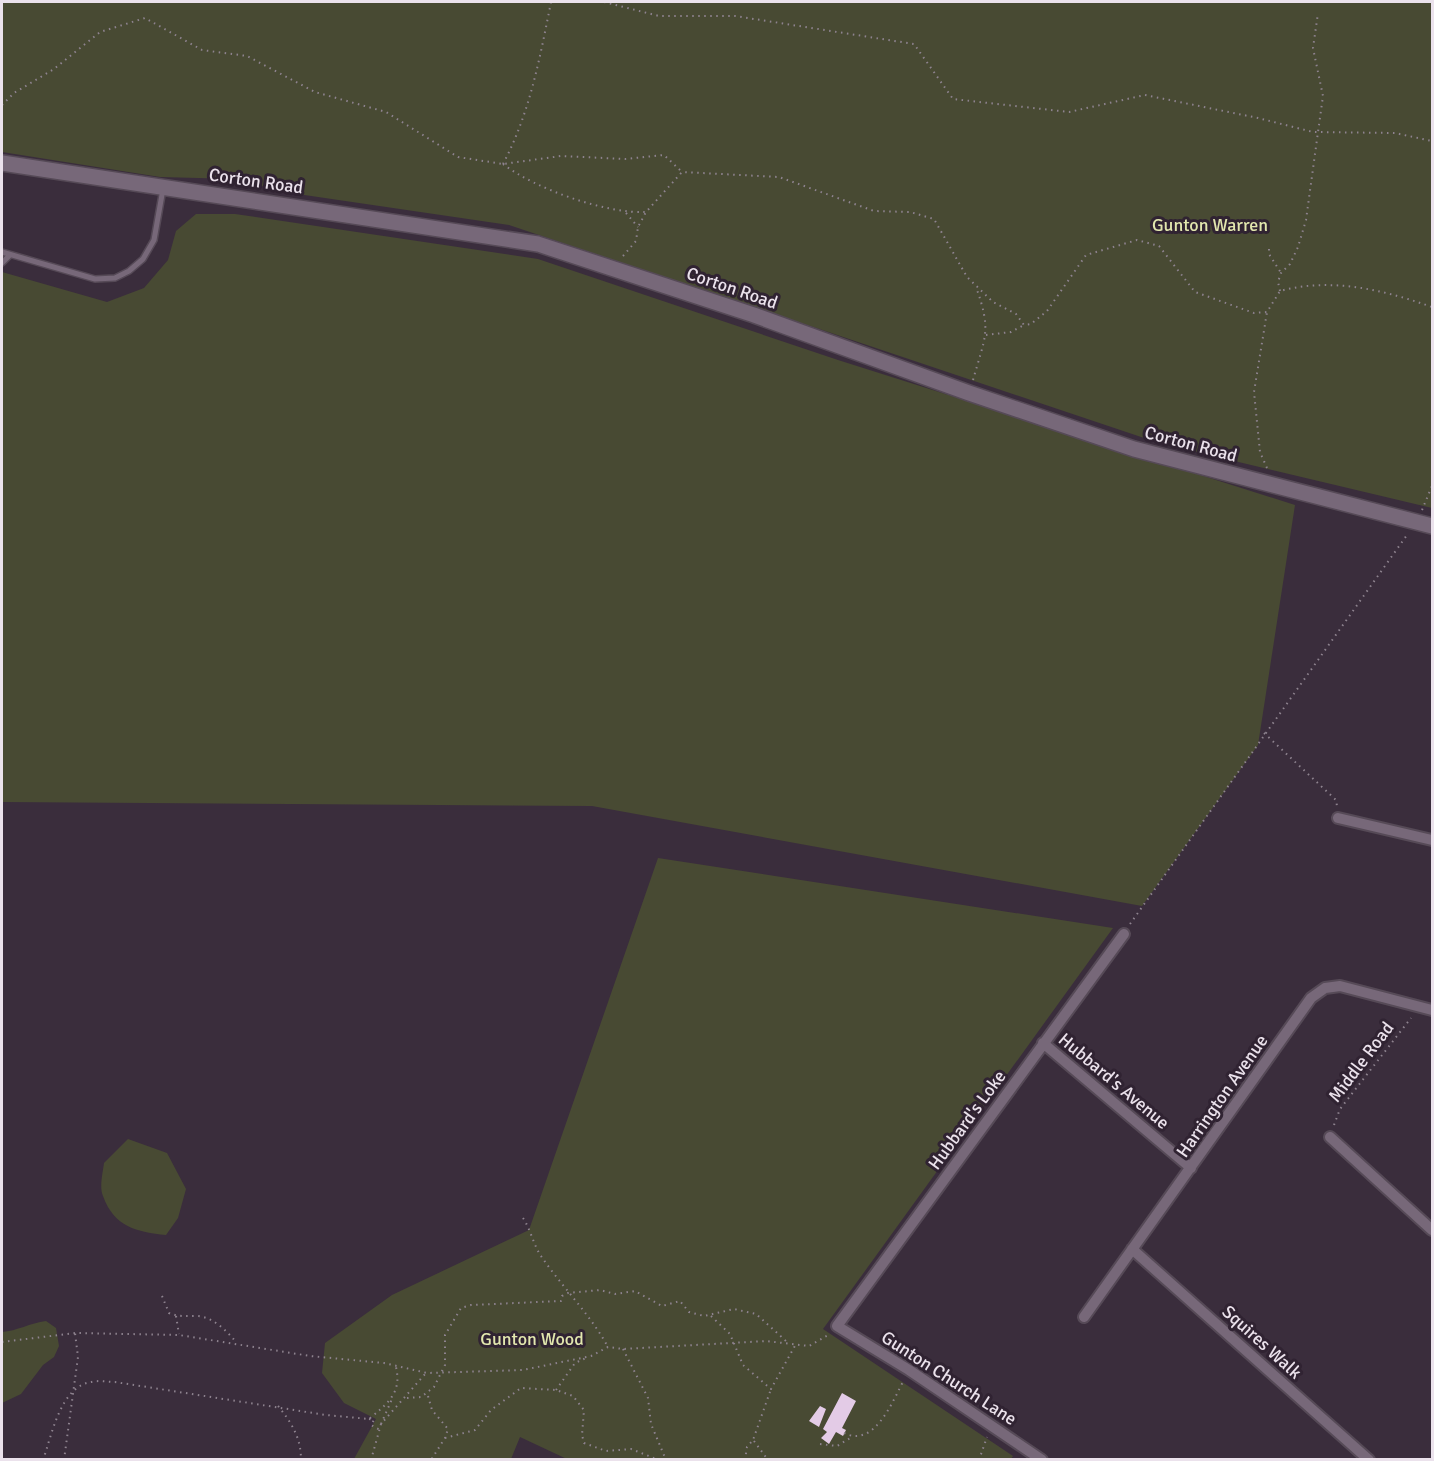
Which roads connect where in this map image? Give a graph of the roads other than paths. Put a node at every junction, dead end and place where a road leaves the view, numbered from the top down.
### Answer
1 (2, 163) edge
2 (164, 188) junction
3 (2, 252) edge
4 (9, 256) junction
5 (2, 263) edge
6 (1432, 526) edge
7 (1338, 818) road end
8 (1432, 840) edge
9 (1124, 934) road end
10 (1432, 1010) edge
11 (1044, 1044) junction
12 (1330, 1137) road end
13 (1191, 1168) junction
14 (1432, 1230) edge
15 (1132, 1249) junction
16 (1084, 1317) dead end
17 (834, 1330) joint
18 (1042, 1460) edge
19 (1369, 1460) edge

1 - 2 main road, Corton Road
2 - 4 lane
2 - 6 main road, Corton Road
3 - 4 lane
4 - 5 lane
7 - 8 street
9 - 11 street, Hubbard's Loke
10 - 13 street, Harrington Avenue
11 - 13 street, Hubbard's Avenue
11 - 17 street, Hubbard's Loke
12 - 14 street
13 - 15 street, Harrington Avenue
15 - 16 street, Harrington Avenue
15 - 19 street, Squires Walk
17 - 18 street, Gunton Church Lane

